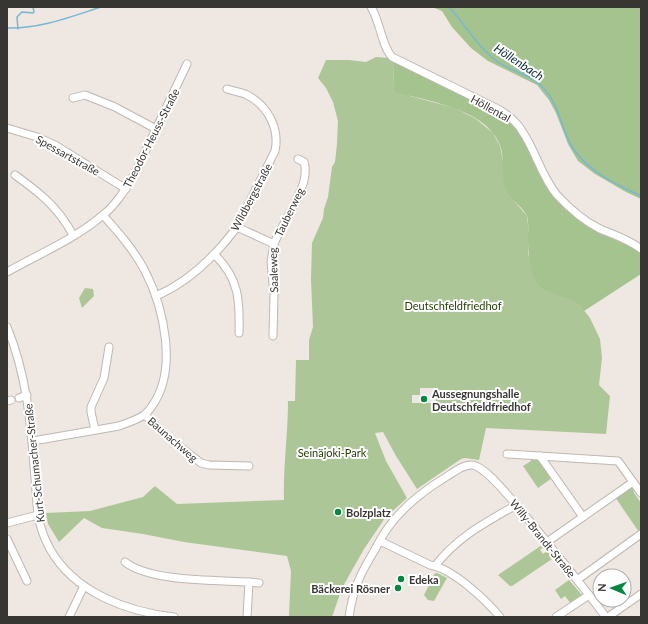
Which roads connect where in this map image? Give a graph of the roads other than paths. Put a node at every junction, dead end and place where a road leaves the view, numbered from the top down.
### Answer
1 (371, 7) edge
2 (187, 64) dead end
3 (227, 89) dead end
4 (73, 98) dead end
5 (7, 128) edge
6 (156, 129) junction
7 (298, 159) dead end
8 (15, 175) dead end
9 (126, 189) junction
10 (103, 215) junction
11 (237, 227) junction
12 (73, 235) junction
13 (274, 244) junction
14 (641, 249) edge
15 (214, 254) junction
16 (7, 272) edge
17 (156, 296) junction
18 (7, 327) edge
19 (239, 333) dead end
20 (273, 336) dead end
21 (109, 347) dead end
22 (27, 395) junction
23 (18, 398) dead end
24 (145, 415) junction
25 (95, 430) junction
26 (33, 441) junction
27 (507, 454) dead end
28 (540, 456) junction
29 (249, 466) dead end
30 (633, 482) junction
31 (641, 494) edge
32 (516, 505) junction
33 (38, 515) junction
34 (583, 517) junction
35 (7, 523) edge
36 (641, 534) edge
37 (7, 539) edge
38 (380, 541) junction
39 (547, 542) junction
40 (125, 562) dead end
41 (435, 566) junction
42 (577, 580) junction
43 (27, 581) dead end
44 (249, 582) junction
45 (259, 583) dead end
46 (84, 586) junction
47 (641, 594) edge
48 (589, 595) junction
49 (69, 617) edge
50 (174, 617) edge
51 (247, 617) edge
52 (349, 617) edge
53 (500, 617) edge
54 (556, 617) edge
55 (607, 617) edge

1 - 14 street, Höllental
2 - 6 street, Theodor-Heuss-Straße
3 - 11 street, Wildbergstraße
4 - 6 street
5 - 9 street, Spessartstraße
6 - 9 street, Theodor-Heuss-Straße
7 - 13 street, Tauberweg
8 - 12 street
9 - 10 street, Theodor-Heuss-Straße
10 - 12 street, Theodor-Heuss-Straße
10 - 17 street
11 - 13 street, Saaleweg
11 - 15 street, Wildbergstraße
12 - 16 street, Theodor-Heuss-Straße
13 - 20 street, Saaleweg
15 - 17 street, Wildbergstraße
15 - 19 street
17 - 24 street
18 - 22 street, Kurt-Schumacher-Straße
21 - 25 street
22 - 23 street
22 - 26 street, Kurt-Schumacher-Straße
24 - 25 street
24 - 29 street, Baunachweg
25 - 26 street
26 - 33 street, Kurt-Schumacher-Straße
27 - 28 street
28 - 30 street
28 - 34 street
30 - 31 street
30 - 34 street
32 - 38 street, Willy-Brandt-Straße
32 - 39 street, Willy-Brandt-Straße
32 - 41 street
33 - 35 street
33 - 46 street, Kurt-Schumacher-Straße
34 - 39 street
36 - 42 street
37 - 43 street
38 - 41 street
38 - 52 street
39 - 42 street, Willy-Brandt-Straße
40 - 44 street
41 - 53 street
42 - 48 street, Willy-Brandt-Straße
44 - 45 street
44 - 51 street
46 - 49 street
46 - 50 street, Kurt-Schumacher-Straße
47 - 55 street
48 - 54 street
48 - 55 street, Willy-Brandt-Straße

